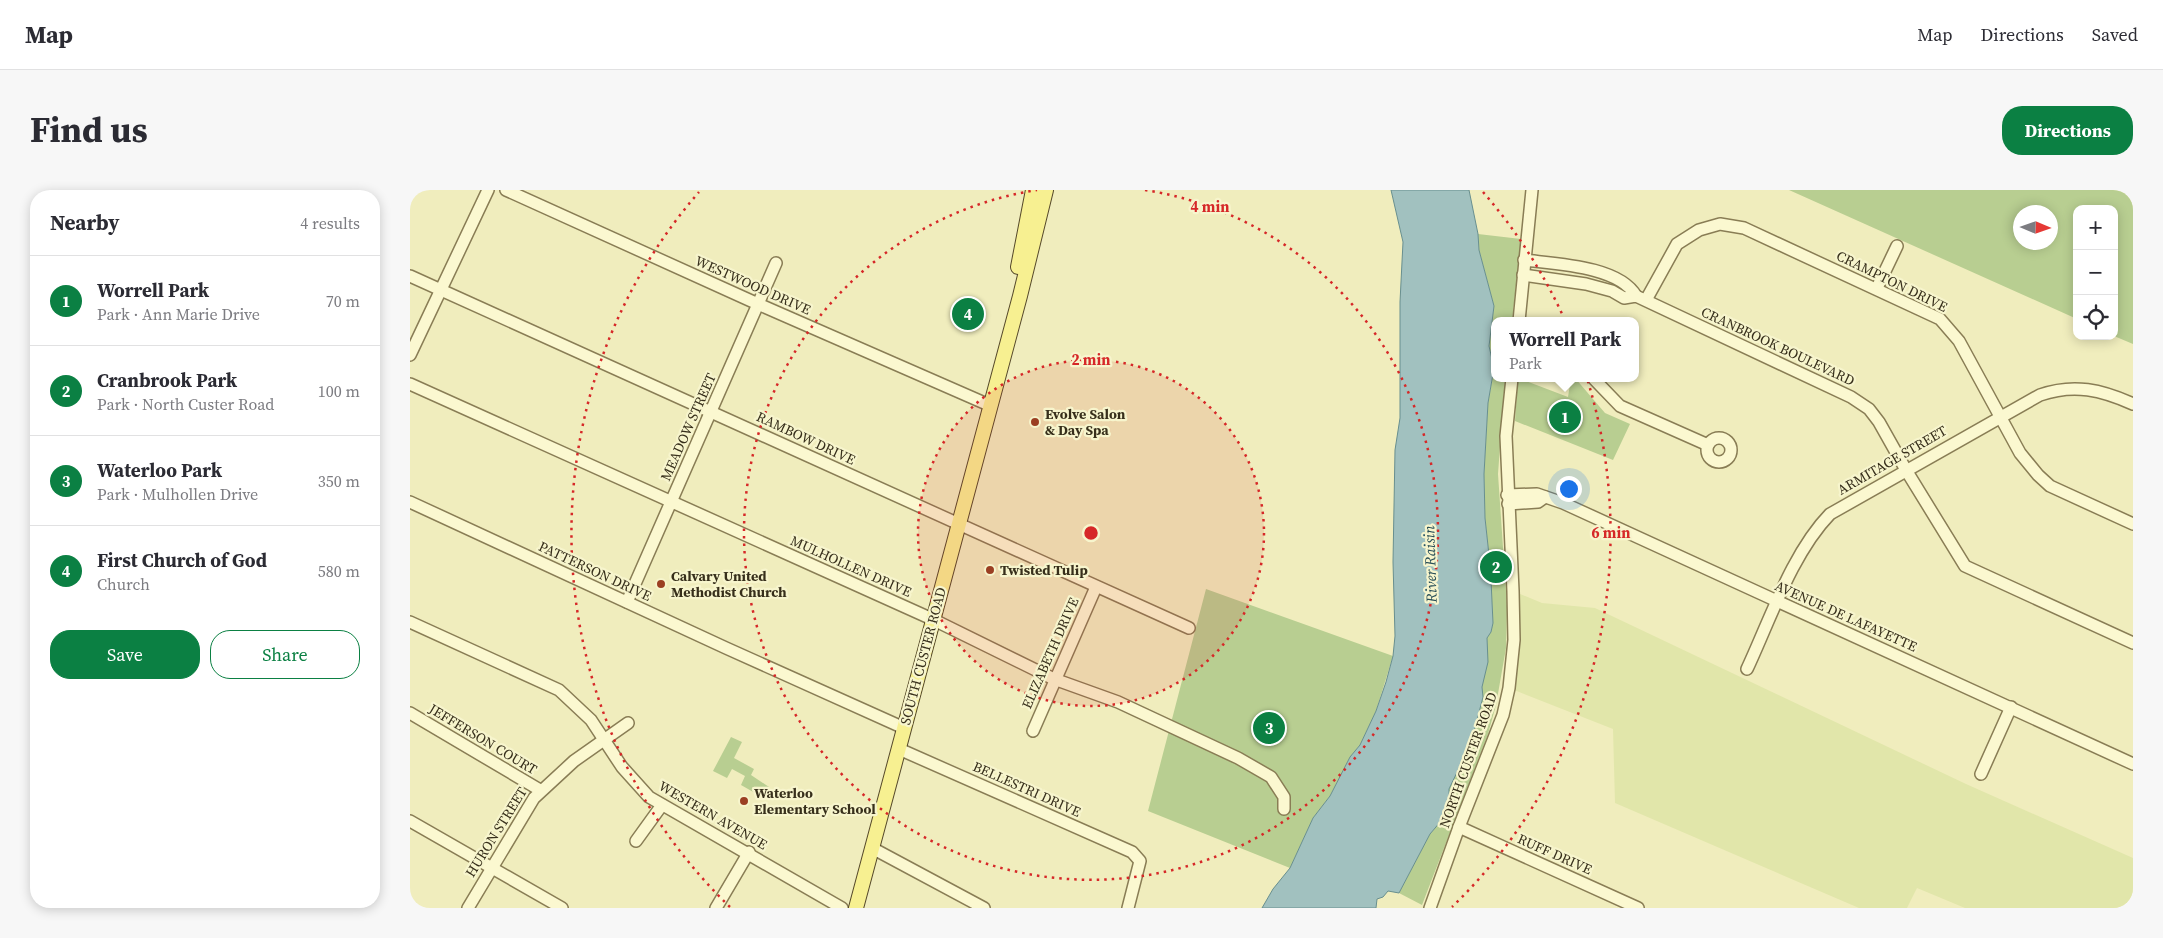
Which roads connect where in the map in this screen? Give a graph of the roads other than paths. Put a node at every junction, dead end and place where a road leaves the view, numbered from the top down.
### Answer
1 (488, 190) edge
2 (506, 190) edge
3 (1033, 190) edge
4 (1046, 190) edge
5 (1532, 190) edge
6 (1897, 246) dead end
7 (1524, 260) junction
8 (776, 263) dead end
9 (410, 276) edge
10 (1523, 276) junction
11 (1877, 288) junction
12 (441, 290) junction
13 (1641, 298) junction
14 (758, 304) junction
15 (1519, 317) edge
16 (410, 355) edge
17 (1512, 382) edge
18 (1597, 382) edge
19 (410, 384) edge
20 (2133, 404) edge
21 (989, 405) junction
22 (712, 411) junction
23 (2000, 416) junction
24 (1708, 446) dead end
25 (1906, 470) junction
26 (1508, 500) junction
27 (410, 502) edge
28 (671, 502) junction
29 (958, 524) junction
30 (2133, 524) edge
31 (1096, 587) junction
32 (627, 602) junction
33 (1778, 602) junction
34 (932, 619) junction
35 (410, 622) edge
36 (1189, 628) dead end
37 (2133, 643) edge
38 (1748, 669) dead end
39 (1054, 679) junction
40 (2011, 707) junction
41 (410, 713) edge
42 (628, 723) dead end
43 (904, 728) junction
44 (1033, 731) dead end
45 (605, 741) junction
46 (899, 749) junction
47 (2133, 764) edge
48 (1981, 774) dead end
49 (540, 790) junction
50 (662, 805) junction
51 (1284, 809) dead end
52 (410, 821) edge
53 (1459, 827) junction
54 (636, 841) dead end
55 (872, 848) junction
56 (749, 852) junction
57 (490, 868) junction
58 (468, 908) edge
59 (562, 908) edge
60 (716, 908) edge
61 (842, 908) edge
62 (856, 908) edge
63 (984, 908) edge
64 (1128, 908) edge
65 (1430, 908) edge
66 (1638, 908) edge

1 - 12 street
2 - 14 street, WESTWOOD DRIVE
3 - 21 main road, SOUTH CUSTER ROAD
4 - 21 main road, SOUTH CUSTER ROAD
5 - 7 street
6 - 11 street
7 - 10 street
7 - 13 street, CRANBROOK BOULEVARD
8 - 14 street, MEADOW STREET
9 - 12 street, RAMBOW DRIVE
10 - 13 street, CRANBROOK BOULEVARD
10 - 15 street
11 - 13 street, CRAMPTON DRIVE
11 - 23 street, CRAMPTON DRIVE
12 - 16 street
12 - 22 street, RAMBOW DRIVE
13 - 25 street, CRANBROOK BOULEVARD
14 - 21 street, WESTWOOD DRIVE
14 - 22 street, MEADOW STREET
17 - 26 street, NORTH CUSTER ROAD
18 - 24 street
19 - 28 street, MULHOLLEN DRIVE
20 - 23 street, ARMITAGE STREET
21 - 29 main road, SOUTH CUSTER ROAD
22 - 28 street, MEADOW STREET
22 - 29 street, RAMBOW DRIVE
23 - 25 street, ARMITAGE STREET
23 - 30 street, CRAMPTON DRIVE
25 - 33 street, ARMITAGE STREET
25 - 37 street, CRANBROOK BOULEVARD
26 - 33 street, AVENUE DE LAFAYETTE
26 - 53 street, NORTH CUSTER ROAD
27 - 32 street, PATTERSON DRIVE
28 - 32 street, MEADOW STREET
28 - 34 street, MULHOLLEN DRIVE
29 - 31 street, RAMBOW DRIVE
29 - 34 main road, SOUTH CUSTER ROAD
31 - 36 street, RAMBOW DRIVE
31 - 39 street, ELIZABETH DRIVE
32 - 43 street, PATTERSON DRIVE
33 - 38 street, ARMITAGE STREET
33 - 40 street, AVENUE DE LAFAYETTE
34 - 39 street, MULHOLLEN DRIVE
34 - 43 main road, SOUTH CUSTER ROAD
35 - 45 street, WESTERN AVENUE
39 - 44 street, ELIZABETH DRIVE
39 - 51 street, MULHOLLEN DRIVE
40 - 47 street, AVENUE DE LAFAYETTE
40 - 48 street
41 - 49 street, JEFFERSON COURT
42 - 45 street, HURON STREET
43 - 46 main road, SOUTH CUSTER ROAD
45 - 49 street, HURON STREET
45 - 50 street, WESTERN AVENUE
46 - 55 main road, SOUTH CUSTER ROAD
46 - 64 street, BELLESTRI DRIVE
49 - 57 street, HURON STREET
50 - 54 street
50 - 56 street, WESTERN AVENUE
52 - 57 street
53 - 65 street, NORTH CUSTER ROAD
53 - 66 street, RUFF DRIVE
55 - 62 main road, SOUTH CUSTER ROAD
55 - 63 street
56 - 60 street
56 - 61 street, WESTERN AVENUE
57 - 58 street, HURON STREET
57 - 59 street

